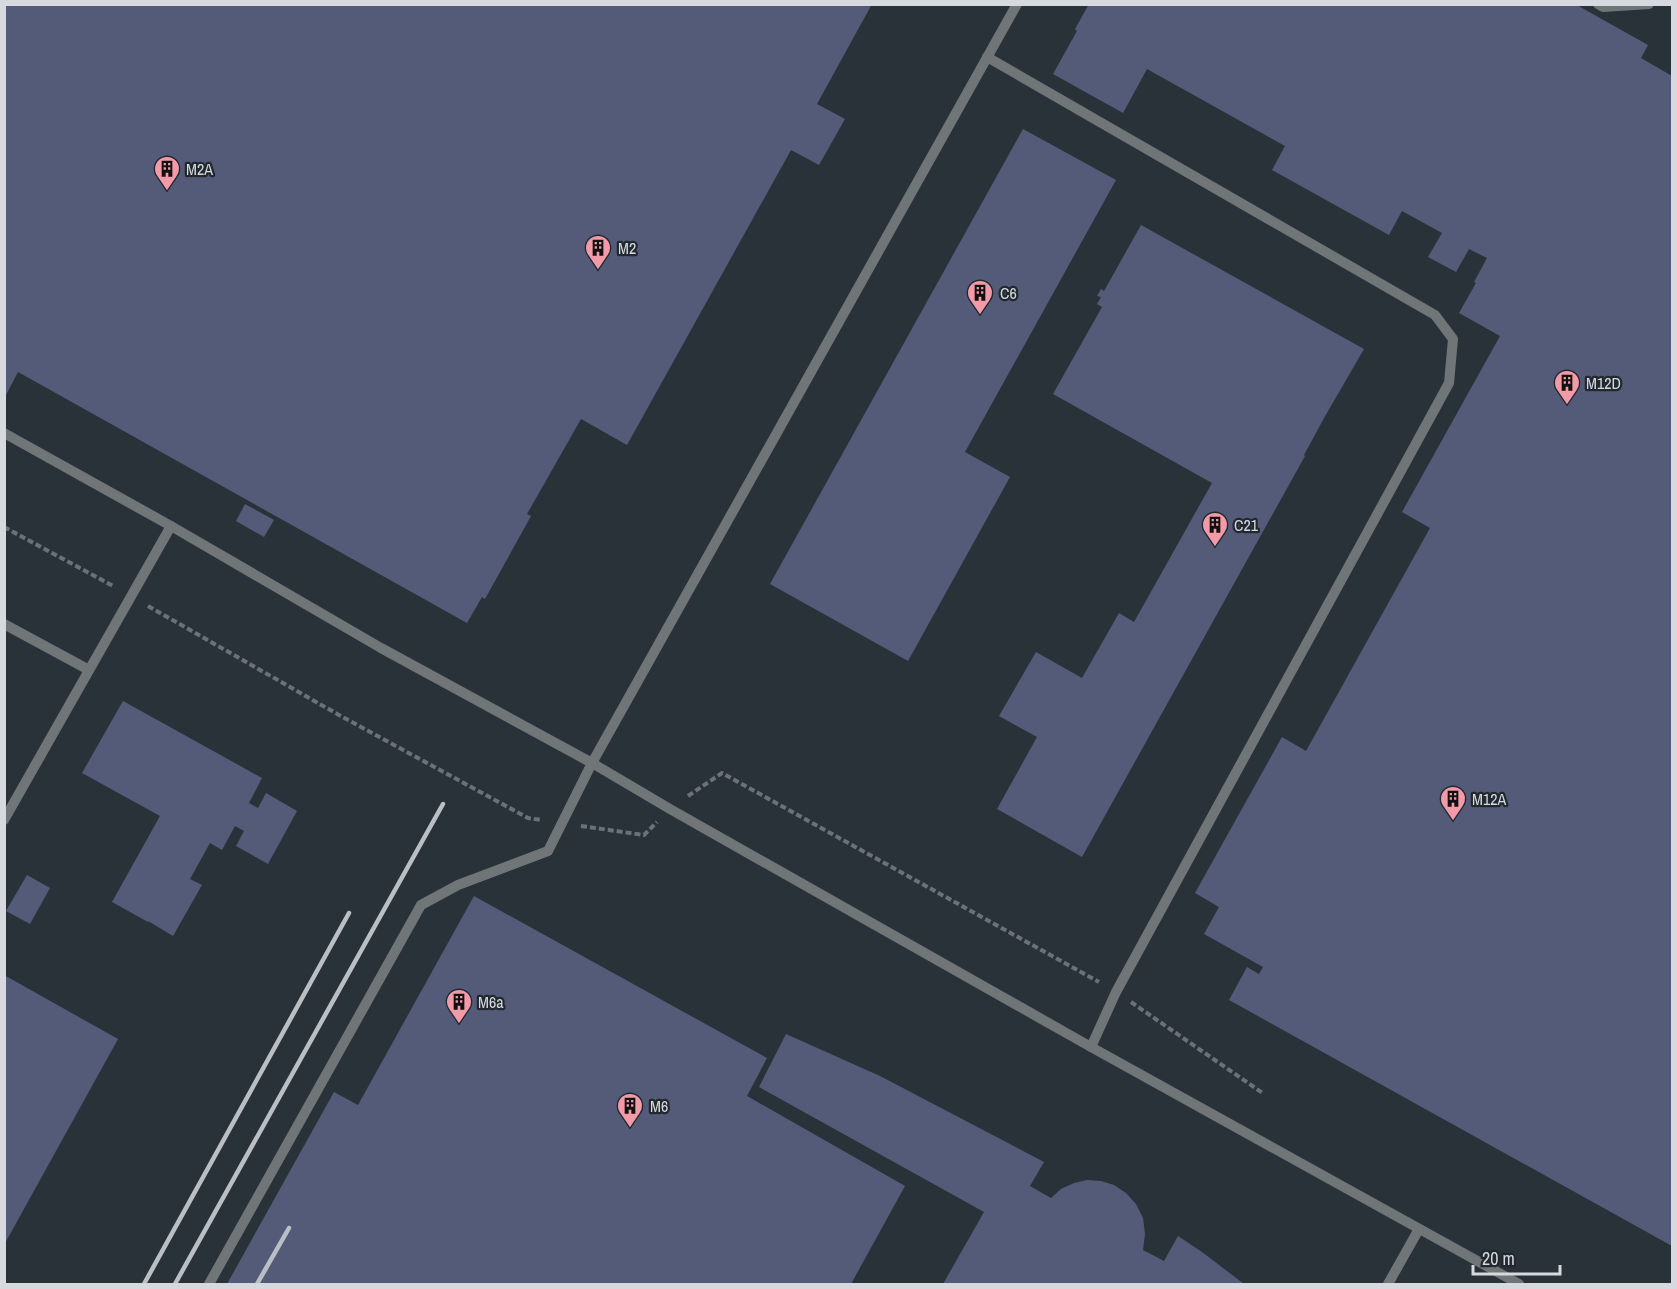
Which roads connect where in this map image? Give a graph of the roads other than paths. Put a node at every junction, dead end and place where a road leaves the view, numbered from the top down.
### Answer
1 (1017, 4) edge
2 (1598, 4) edge
3 (1649, 4) edge
4 (987, 57) junction
5 (4, 433) edge
6 (171, 526) junction
7 (4, 624) edge
8 (89, 670) junction
9 (592, 763) junction
10 (4, 820) edge
11 (1091, 1047) junction
12 (1419, 1229) junction
13 (209, 1284) edge
14 (1388, 1284) edge
15 (1516, 1284) edge

1 - 4 lane
2 - 3 lane
4 - 9 lane
4 - 11 lane
5 - 6 lane
6 - 8 lane
6 - 9 lane
7 - 8 lane
8 - 10 lane
9 - 11 lane
9 - 13 lane
11 - 12 lane
12 - 14 lane
12 - 15 lane

